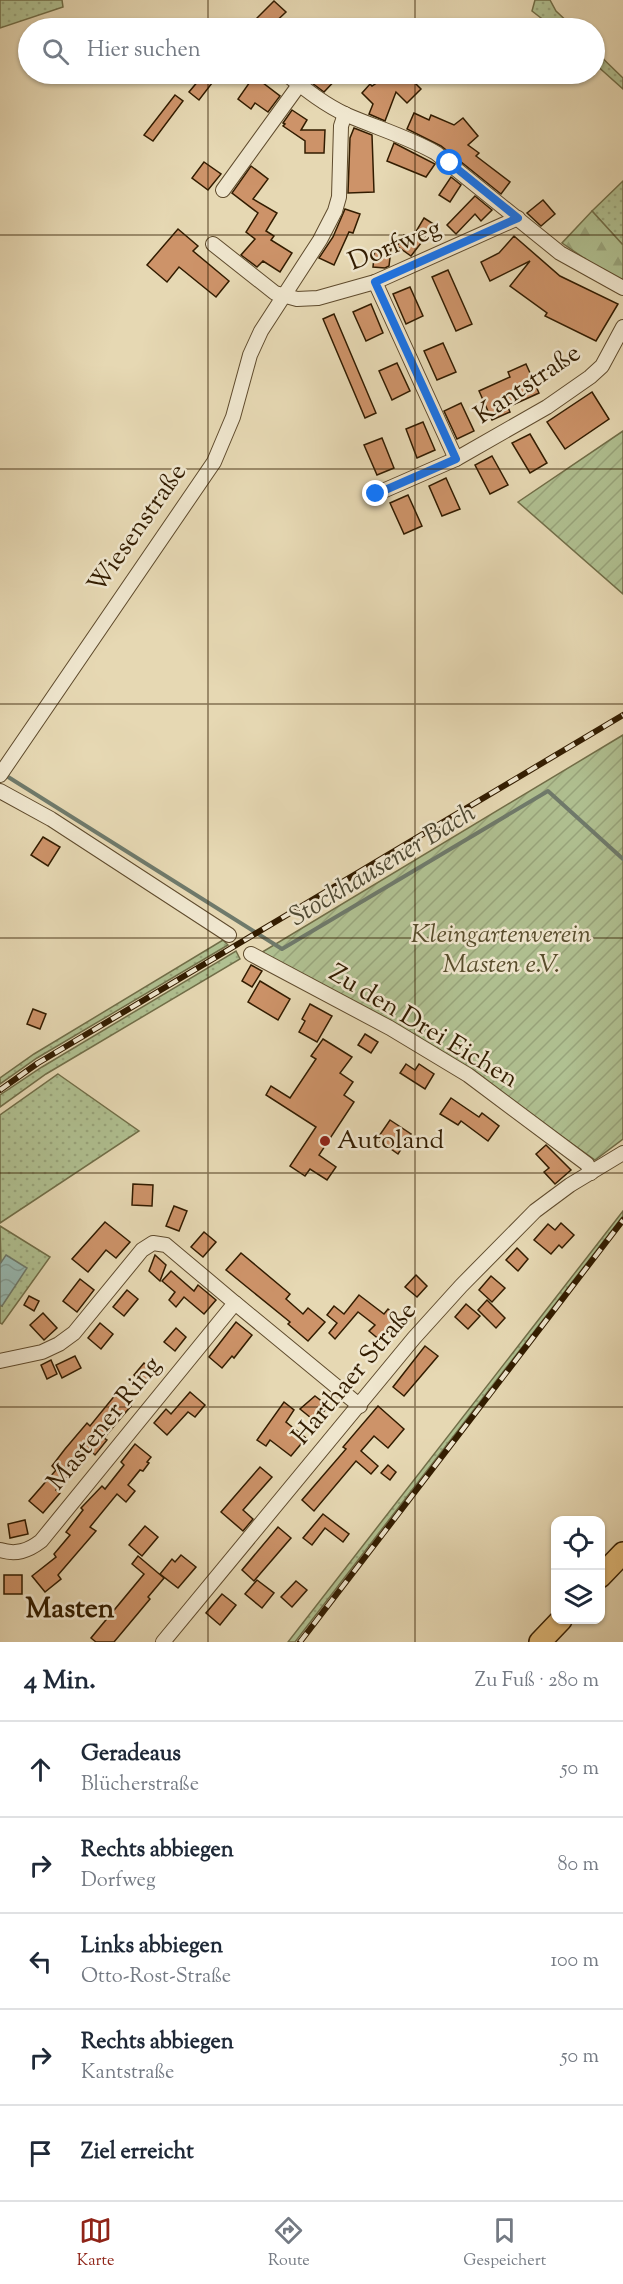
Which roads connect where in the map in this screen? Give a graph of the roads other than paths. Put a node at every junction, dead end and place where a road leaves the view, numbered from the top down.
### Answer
1 (299, 85) joint
2 (345, 114) junction
3 (223, 190) dead end
4 (518, 218) junction
5 (213, 244) dead end
6 (375, 282) junction
7 (623, 288) edge
8 (285, 297) junction
9 (623, 327) edge
10 (456, 459) junction
11 (376, 494) dead end
12 (2, 772) edge
13 (0, 791) edge
14 (229, 935) dead end
15 (251, 954) dead end
16 (623, 1153) edge
17 (591, 1173) junction
18 (235, 1303) junction
19 (0, 1361) edge
20 (360, 1406) junction
21 (0, 1550) edge
22 (623, 1553) edge
23 (605, 1572) edge
24 (557, 1624) edge
25 (163, 1642) edge
26 (540, 1642) edge

1 - 2 street
1 - 3 street
2 - 4 street
2 - 8 street, Wiesenstraße
4 - 6 street, Dorfweg
4 - 7 street
5 - 8 street
6 - 8 street, Dorfweg
6 - 10 street
8 - 12 street, Wiesenstraße
9 - 10 street, Kantstraße
10 - 11 street, Kantstraße
13 - 14 street
15 - 17 street, Zu den Drei Eichen
16 - 17 street, Harthaer Straße
17 - 20 street, Harthaer Straße
18 - 19 street
18 - 20 street
18 - 21 street, Mastener Ring
20 - 25 street, Harthaer Straße
22 - 23 main road
24 - 26 main road

